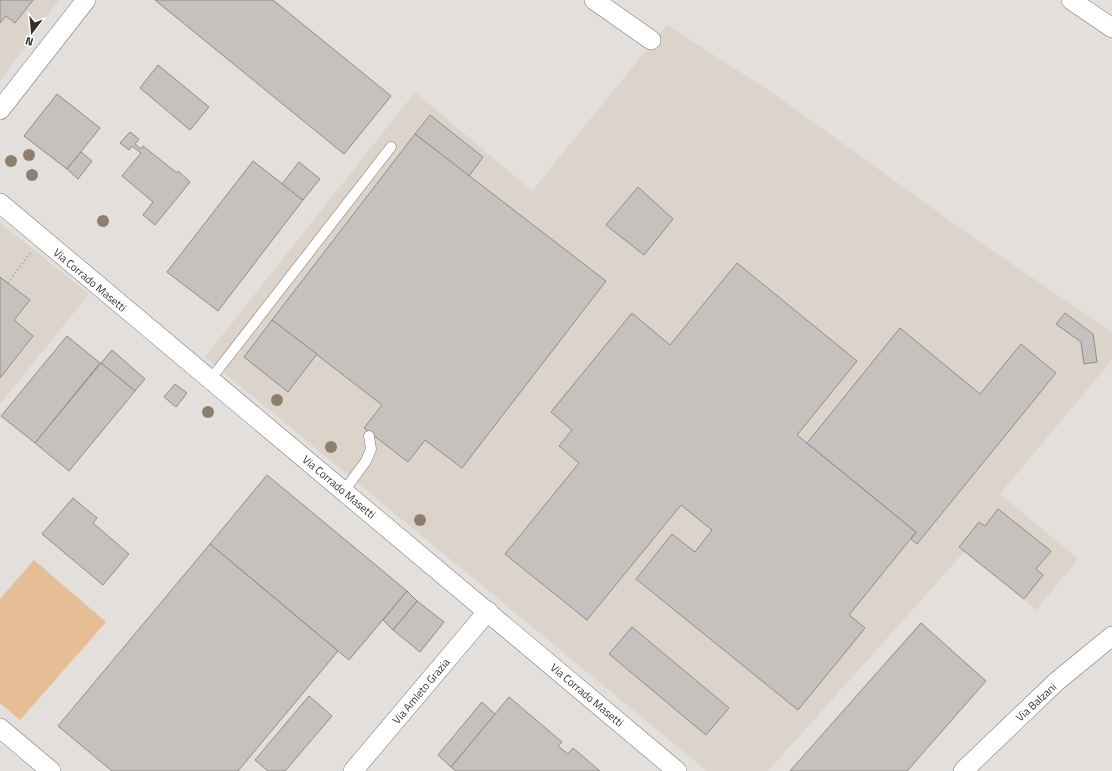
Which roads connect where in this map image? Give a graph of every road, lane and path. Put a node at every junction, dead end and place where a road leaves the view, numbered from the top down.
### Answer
1 (86, 0) edge
2 (594, 0) edge
3 (1071, 0) edge
4 (1112, 28) edge
5 (651, 40) dead end
6 (0, 110) edge
7 (391, 147) dead end
8 (0, 203) edge
9 (41, 238) junction
10 (8, 283) dead end
11 (210, 380) junction
12 (369, 436) dead end
13 (344, 491) junction
14 (488, 611) junction
15 (1112, 636) edge
16 (0, 728) edge
17 (51, 771) edge
18 (353, 771) edge
19 (677, 771) edge
20 (963, 771) edge

1 - 6 street
2 - 5 street
3 - 4 street
7 - 11 lane
8 - 9 street, Via Corrado Masetti
9 - 10 path
9 - 11 street, Via Corrado Masetti
11 - 13 street, Via Corrado Masetti
12 - 13 lane
13 - 14 street, Via Corrado Masetti
14 - 18 street, Via Amleto Grazia
14 - 19 street, Via Corrado Masetti
15 - 20 street, Via Balzani
16 - 17 street

